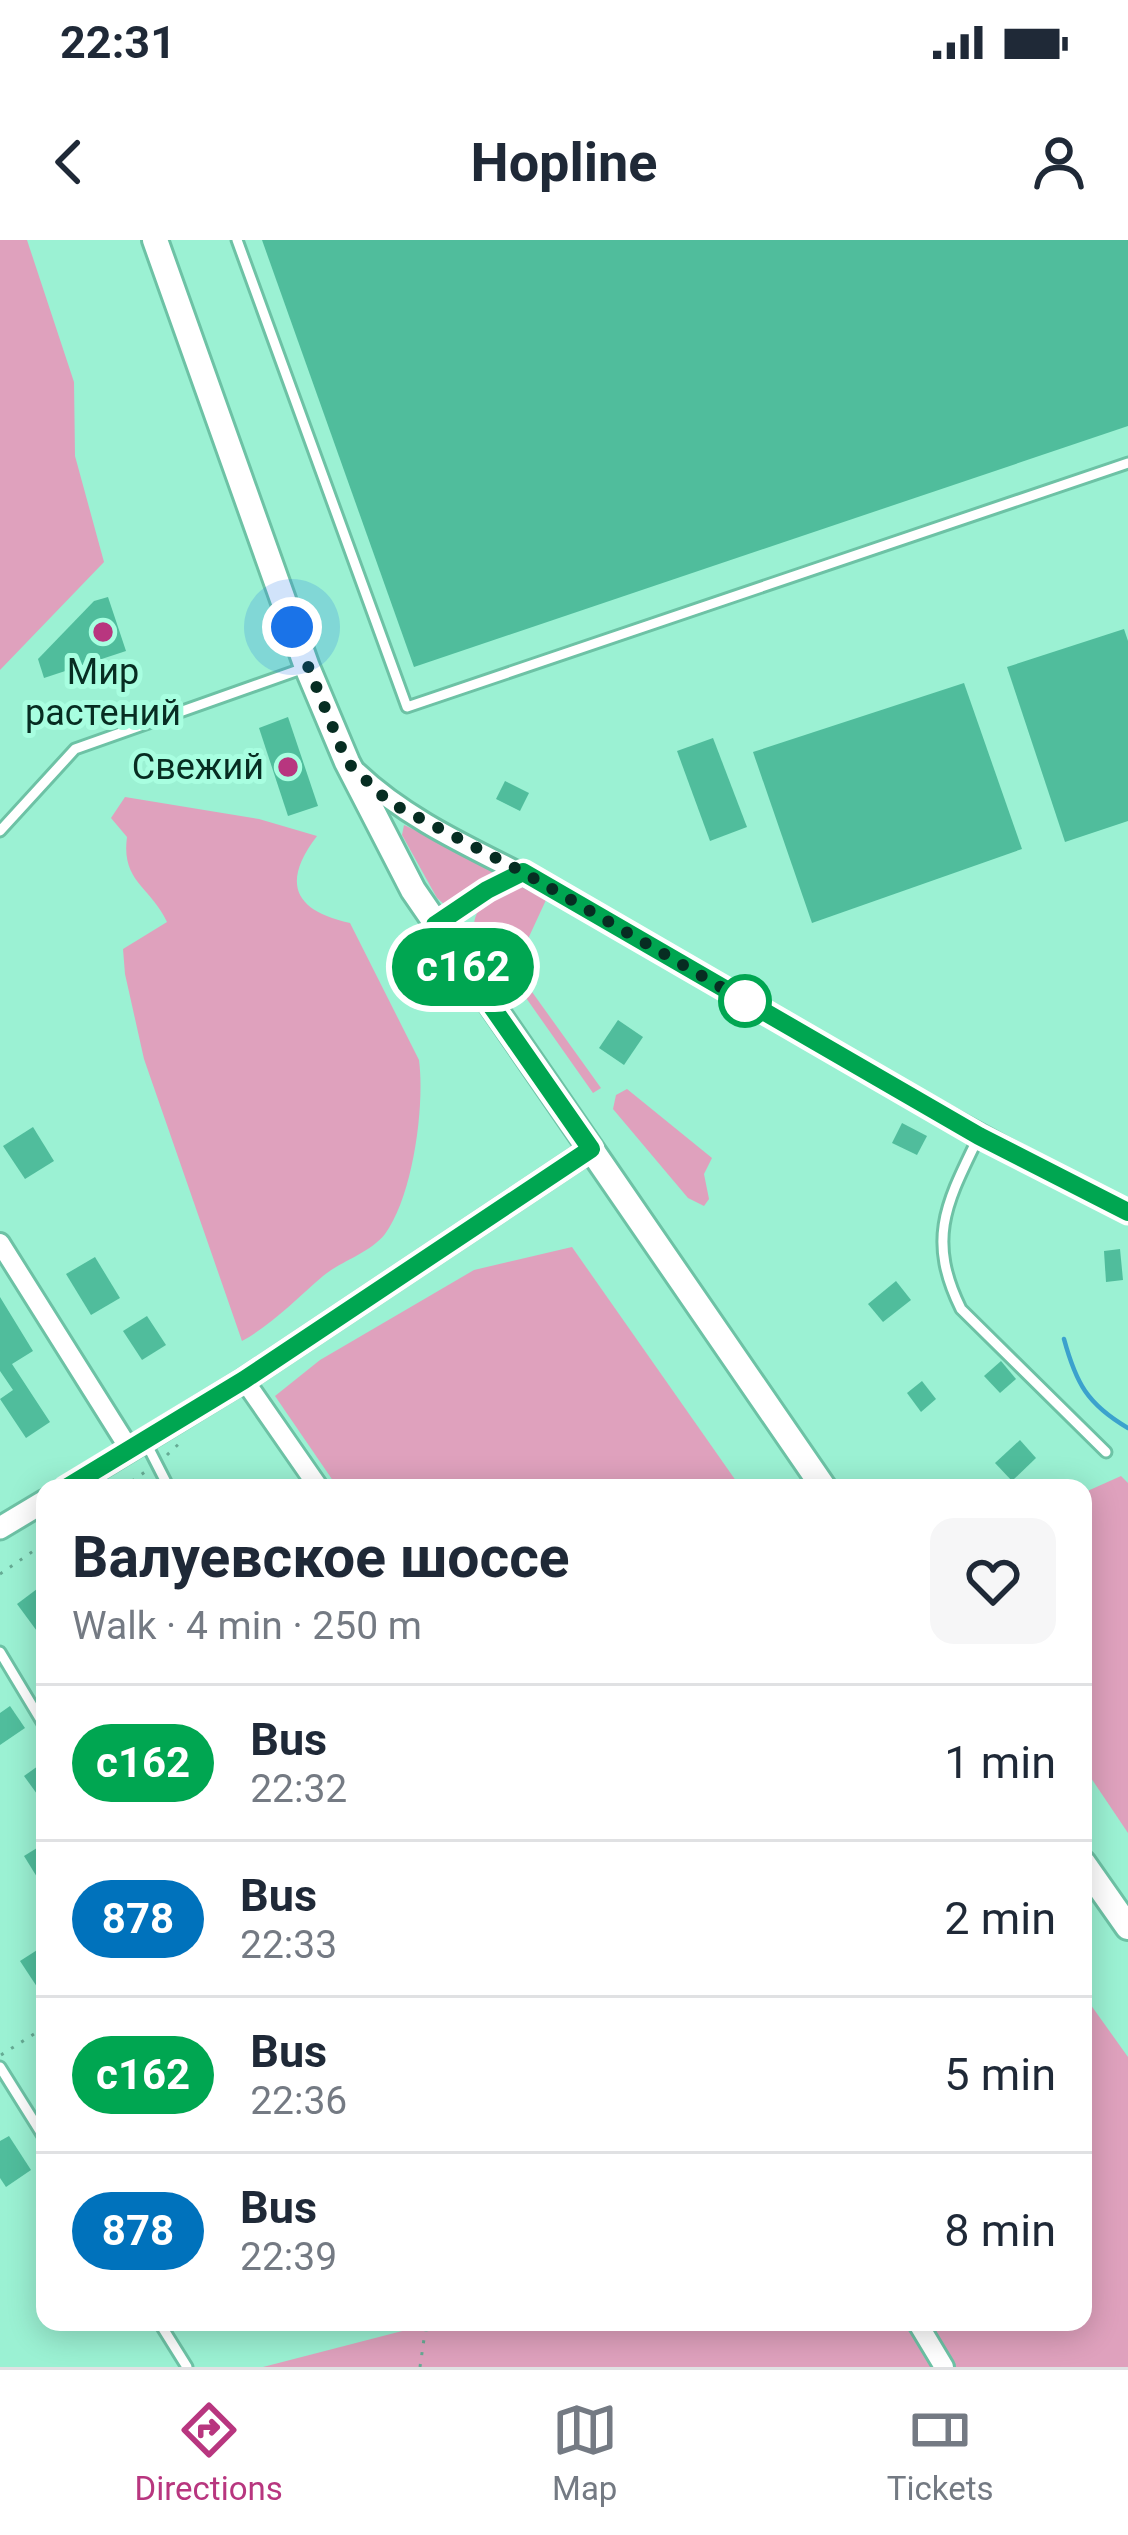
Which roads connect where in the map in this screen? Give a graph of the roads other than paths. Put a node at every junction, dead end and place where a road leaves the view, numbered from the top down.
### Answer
1 (155, 240) edge
2 (237, 240) edge
3 (1128, 463) edge
4 (307, 668) junction
5 (347, 762) junction
6 (0, 831) edge
7 (523, 872) junction
8 (435, 925) junction
9 (979, 1136) junction
10 (591, 1149) junction
11 (1128, 1212) edge
12 (0, 1243) edge
13 (244, 1380) junction
14 (137, 1446) junction
15 (1106, 1452) dead end
16 (82, 1479) edge
17 (163, 1479) edge
18 (313, 1479) edge
19 (818, 1479) edge
20 (36, 1506) edge
21 (0, 1527) edge
22 (0, 1652) edge
23 (36, 1712) edge
24 (1092, 1876) edge
25 (1128, 1928) edge
26 (0, 2067) edge
27 (36, 2125) edge
28 (165, 2331) edge
29 (922, 2331) edge
30 (187, 2367) edge
31 (944, 2367) edge

1 - 4 main road
2 - 3 lane
4 - 5 main road
4 - 6 lane
5 - 7 street
5 - 8 main road
7 - 8 street
7 - 9 street
8 - 10 main road
9 - 11 street
9 - 15 lane
10 - 13 street
10 - 19 main road
12 - 14 street
13 - 14 street
13 - 18 street
14 - 16 street
14 - 17 lane
20 - 21 street
22 - 23 lane
24 - 25 main road
26 - 27 lane
28 - 30 lane
29 - 31 street

